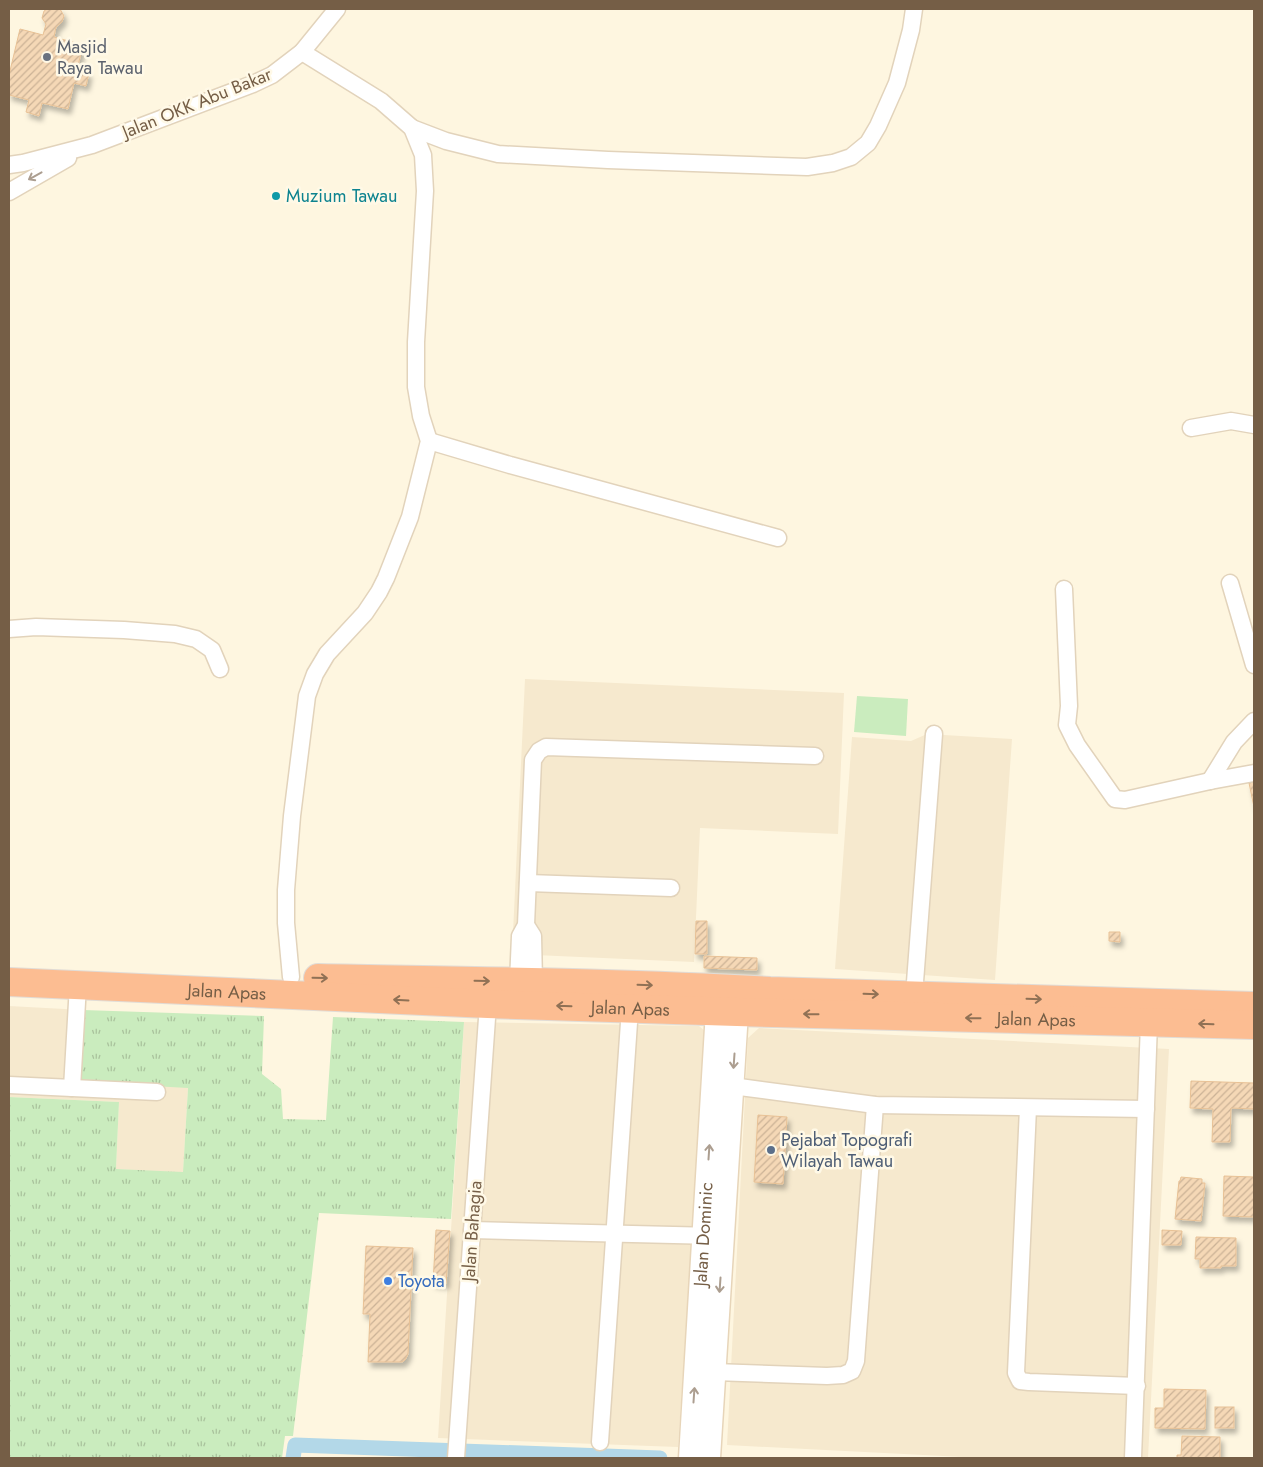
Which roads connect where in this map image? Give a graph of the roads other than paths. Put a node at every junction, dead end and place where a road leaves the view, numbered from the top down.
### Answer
1 (338, 9) edge
2 (914, 9) edge
3 (302, 52) junction
4 (412, 128) junction
5 (92, 145) junction
6 (9, 165) edge
7 (9, 192) edge
8 (1254, 425) edge
9 (1191, 428) dead end
10 (429, 441) junction
11 (778, 538) dead end
12 (1230, 583) dead end
13 (1064, 589) dead end
14 (9, 629) edge
15 (1254, 665) edge
16 (220, 669) dead end
17 (1254, 721) edge
18 (934, 734) dead end
19 (815, 756) dead end
20 (1254, 773) edge
21 (1210, 781) junction
22 (528, 883) junction
23 (671, 888) dead end
24 (9, 968) edge
25 (291, 978) junction
26 (9, 982) edge
27 (526, 982) junction
28 (78, 985) junction
29 (914, 996) junction
30 (721, 1003) junction
31 (488, 1004) junction
32 (1254, 1006) edge
33 (630, 1008) junction
34 (1149, 1023) junction
35 (1254, 1025) edge
36 (9, 1085) edge
37 (732, 1086) junction
38 (72, 1088) junction
39 (157, 1092) dead end
40 (875, 1105) junction
41 (1028, 1108) junction
42 (1146, 1110) junction
43 (472, 1230) junction
44 (614, 1234) junction
45 (713, 1236) junction
46 (714, 1372) junction
47 (1137, 1386) junction
48 (600, 1442) dead end
49 (700, 1452) edge
50 (456, 1458) edge
51 (1133, 1458) edge

1 - 3 street, Jalan OKK Abu Bakar
2 - 4 street
3 - 4 street
3 - 5 street, Jalan OKK Abu Bakar
4 - 10 street
5 - 6 street, Jalan OKK Abu Bakar
5 -> 7 street, Jalan OKK Abu Bakar
8 - 9 street
10 - 11 street
10 - 25 street
12 - 15 street
13 - 21 street
14 - 16 street
17 - 21 street
18 - 29 street
19 - 22 street
20 - 21 street
22 - 23 street
22 - 27 street
24 - 25 highway, Jalan Apas
25 -> 27 highway, Jalan Apas
26 - 28 highway, Jalan Apas
27 -> 30 highway, Jalan Apas
31 -> 28 highway, Jalan Apas
28 - 38 street
30 -> 29 highway, Jalan Apas
29 -> 32 highway, Jalan Apas
30 - 33 highway, Jalan Apas
34 -> 30 highway, Jalan Apas
30 -> 37 street, Jalan Dominic
45 -> 30 street, Jalan Dominic
33 -> 31 highway, Jalan Apas
31 - 43 street, Jalan Bahagia
33 - 44 street
35 -> 34 highway, Jalan Apas
34 - 42 street
36 - 38 street
37 - 40 street
37 - 45 street, Jalan Dominic
38 - 39 street
40 - 41 street
40 - 46 street
41 - 42 street
41 - 47 street
42 - 47 street
43 - 44 street
43 - 50 street, Jalan Bahagia
44 - 45 street
44 - 48 street
45 -> 46 street, Jalan Dominic
49 -> 45 street, Jalan Dominic
46 - 49 street, Jalan Dominic
47 - 51 street

